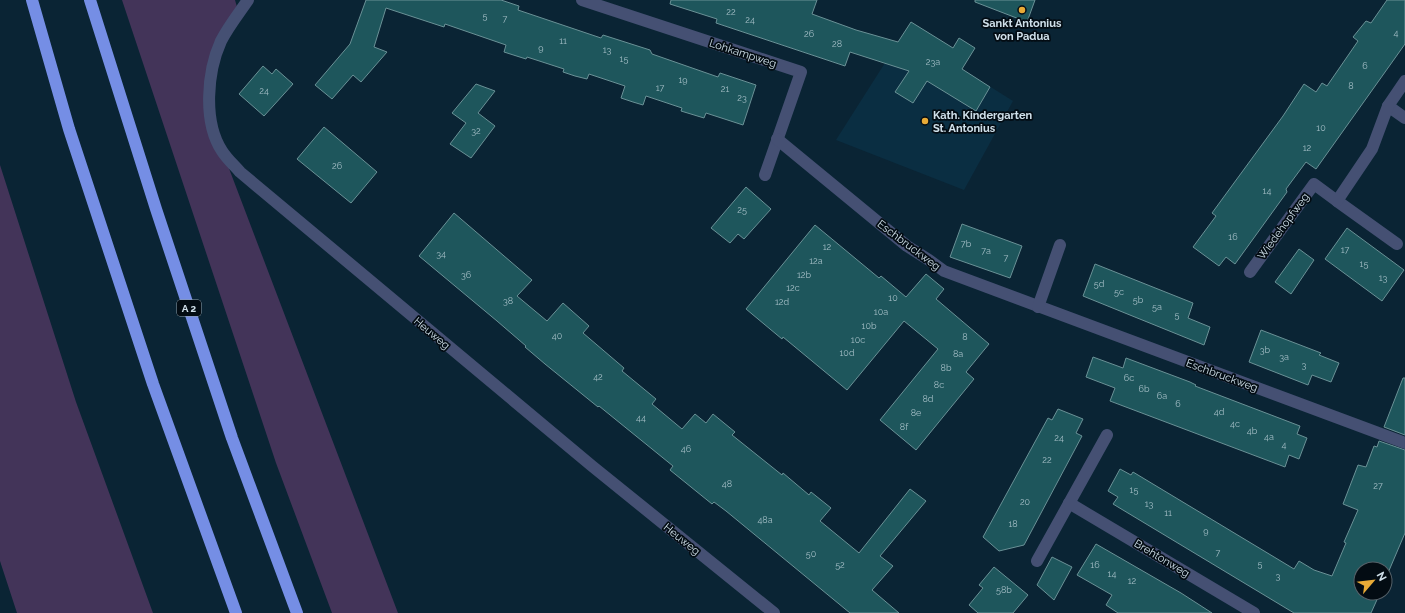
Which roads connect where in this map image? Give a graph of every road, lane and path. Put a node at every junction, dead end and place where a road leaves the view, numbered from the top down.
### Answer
1 (32, 0) edge
2 (90, 0) edge
3 (248, 0) edge
4 (582, 0) edge
5 (1405, 81) edge
6 (1388, 106) junction
7 (1405, 118) edge
8 (777, 139) junction
9 (765, 175) dead end
10 (1337, 201) junction
11 (1397, 244) dead end
12 (1060, 245) dead end
13 (1250, 272) dead end
14 (1038, 307) junction
15 (1107, 435) dead end
16 (1405, 443) edge
17 (1069, 503) junction
18 (1037, 561) dead end
19 (236, 613) edge
20 (297, 613) edge
21 (774, 613) edge
22 (1254, 613) edge

1 - 19 highway
2 - 20 highway, A 2
3 - 21 street, Heuweg
4 - 8 street, Lohkampweg
5 - 6 street
6 - 7 street
6 - 10 street
8 - 9 street, Lohkampweg
8 - 14 street, Eschbruckweg
10 - 11 street, Wiedehopfweg
10 - 13 street, Wiedehopfweg
12 - 14 street
14 - 16 street, Eschbruckweg
15 - 17 street
17 - 18 street
17 - 22 street, Brehtonweg

